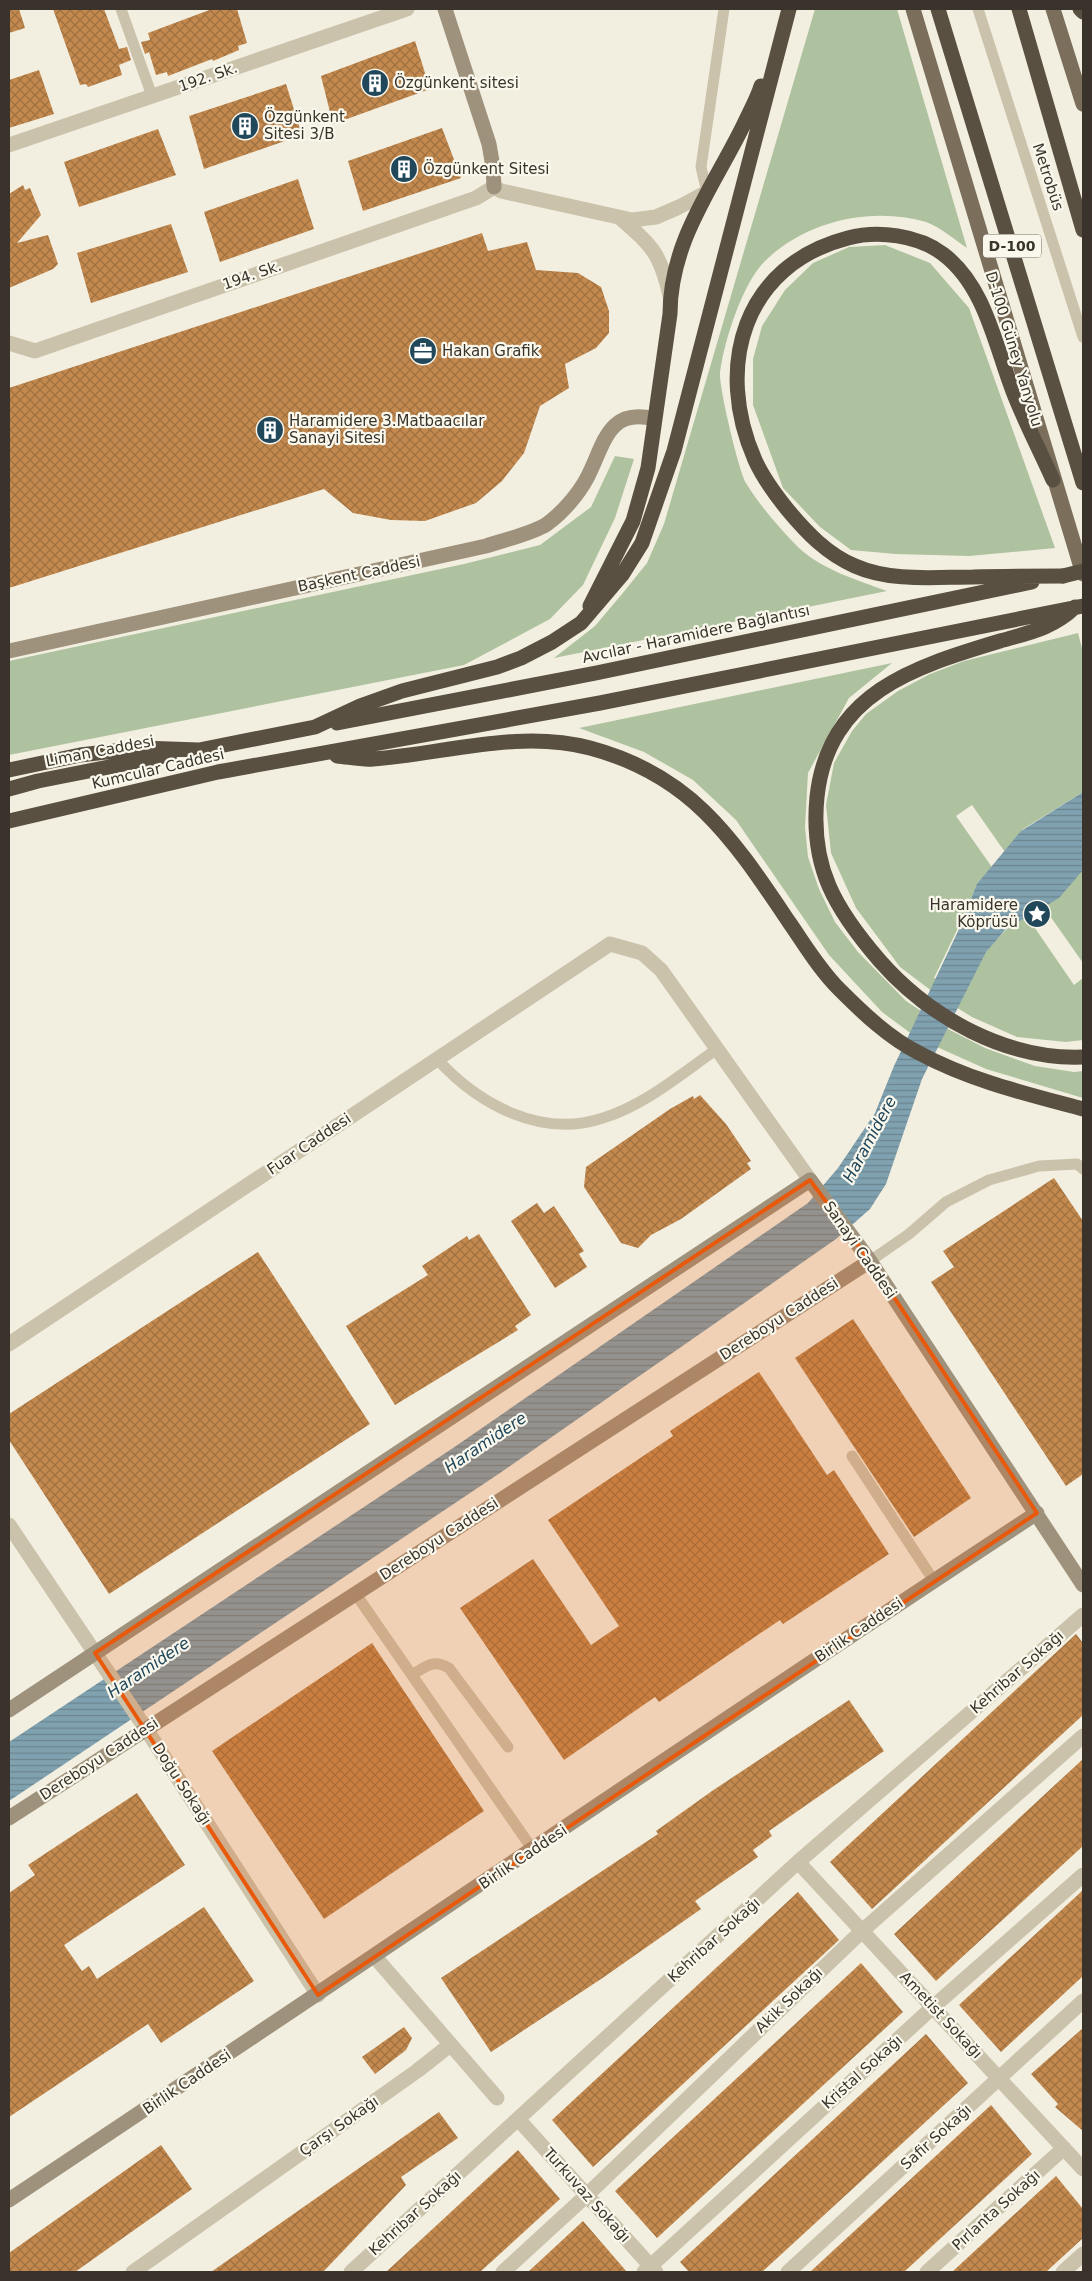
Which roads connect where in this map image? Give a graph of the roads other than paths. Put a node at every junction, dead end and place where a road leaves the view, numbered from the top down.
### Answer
1 (121, 9) edge
2 (407, 9) edge
3 (444, 9) edge
4 (724, 9) edge
5 (788, 9) edge
6 (913, 9) edge
7 (938, 9) edge
8 (980, 9) edge
9 (1019, 9) edge
10 (1053, 9) edge
11 (1080, 9) edge
12 (1083, 12) edge
13 (152, 96) junction
14 (1083, 104) edge
15 (9, 145) edge
16 (494, 187) junction
17 (707, 192) junction
18 (618, 216) junction
19 (1083, 230) edge
20 (670, 296) junction
21 (1083, 337) edge
22 (9, 343) edge
23 (654, 419) junction
24 (1053, 480) junction
25 (1083, 484) edge
26 (1083, 572) edge
27 (1063, 576) junction
28 (1079, 606) edge
29 (581, 623) junction
30 (9, 651) edge
31 (315, 727) junction
32 (199, 750) junction
33 (316, 755) junction
34 (9, 770) edge
35 (9, 789) edge
36 (9, 821) edge
37 (610, 944) joint
38 (717, 1049) junction
39 (1083, 1057) edge
40 (437, 1059) junction
41 (1083, 1109) edge
42 (1083, 1170) edge
43 (810, 1180) junction
44 (870, 1261) junction
45 (9, 1344) edge
46 (852, 1456) dead end
47 (1037, 1513) junction
48 (9, 1525) edge
49 (934, 1581) junction
50 (1083, 1585) edge
51 (355, 1593) junction
52 (1083, 1615) edge
53 (95, 1653) junction
54 (412, 1675) junction
55 (9, 1710) edge
56 (146, 1728) junction
57 (1083, 1736) edge
58 (508, 1747) dead end
59 (9, 1818) edge
60 (533, 1850) junction
61 (798, 1862) junction
62 (1083, 1875) edge
63 (862, 1931) junction
64 (375, 1957) junction
65 (318, 1995) junction
66 (1083, 2001) edge
67 (933, 2007) junction
68 (450, 2045) junction
69 (999, 2078) junction
70 (497, 2098) dead end
71 (518, 2119) junction
72 (1064, 2148) junction
73 (1083, 2169) edge
74 (588, 2194) junction
75 (9, 2200) edge
76 (1083, 2254) edge
77 (650, 2270) edge
78 (133, 2272) edge
79 (351, 2272) edge
80 (503, 2272) edge
81 (788, 2272) edge
82 (927, 2272) edge
83 (1064, 2272) edge

1 - 13 lane
2 - 13 street, 192. Sk.
3 - 16 street
4 - 17 lane
5 - 17 highway
5 - 29 highway
6 - 24 main road, D-100 Güney Yanyolu
7 - 25 highway, D-100
8 - 21 lane, Metrobüs
9 - 19 highway
10 - 14 main road
11 - 12 highway
13 - 15 street, 192. Sk.
16 - 18 street
16 - 22 street, 194. Sk.
17 - 18 street
17 - 20 highway
18 - 20 street
20 - 23 highway
23 - 29 highway
23 - 30 street, Başkent Caddesi
24 - 26 main road, D-100 Güney Yanyolu
24 - 27 highway
26 - 27 highway, Avcılar - Haramidere Bağlantısı, bridge
27 - 31 highway, Avcılar - Haramidere Bağlantısı
28 - 33 highway
28 - 39 highway
29 - 31 highway
31 - 32 highway
32 - 34 highway
32 - 35 highway, Liman Caddesi
33 - 36 highway, Kumcular Caddesi
33 - 41 highway
37 - 38 street, Sanayi Caddesi
37 - 40 street, Fuar Caddesi
38 - 40 lane
38 - 43 street, Sanayi Caddesi
40 - 45 street, Fuar Caddesi
42 - 44 lane
43 - 44 street, Sanayi Caddesi
43 - 53 street
44 - 47 street, Sanayi Caddesi
44 - 51 street, Dereboyu Caddesi
46 - 49 lane
47 - 49 street, Birlik Caddesi
47 - 50 street, Sanayi Caddesi
48 - 53 street, Doğu Sokağı
49 - 60 street, Birlik Caddesi
51 - 54 lane
51 - 56 street, Dereboyu Caddesi
52 - 61 street, Kehribar Sokağı
53 - 55 street
53 - 56 street, Doğu Sokağı
54 - 58 lane
54 - 60 lane
56 - 59 street, Dereboyu Caddesi
56 - 65 street, Doğu Sokağı
57 - 63 street, Akik Sokağı
60 - 64 street, Birlik Caddesi
61 - 63 street, Ametist Sokağı
61 - 71 street, Kehribar Sokağı
62 - 67 street, Kristal Sokağı
63 - 67 street, Ametist Sokağı
63 - 74 street, Akik Sokağı
64 - 65 street, Birlik Caddesi
64 - 68 street
65 - 75 street, Birlik Caddesi
66 - 69 street, Safir Sokağı
67 - 69 street, Ametist Sokağı
67 - 77 street, Kristal Sokağı
68 - 70 street
68 - 78 street, Çarşı Sokağı
69 - 72 street, Ametist Sokağı
69 - 81 street, Safir Sokağı
71 - 74 street, Turkuvaz Sokağı
71 - 79 street, Kehribar Sokağı
72 - 73 street, Ametist Sokağı
72 - 82 street, Pırlanta Sokağı
74 - 77 street, Turkuvaz Sokağı
74 - 80 street, Akik Sokağı
76 - 83 street

